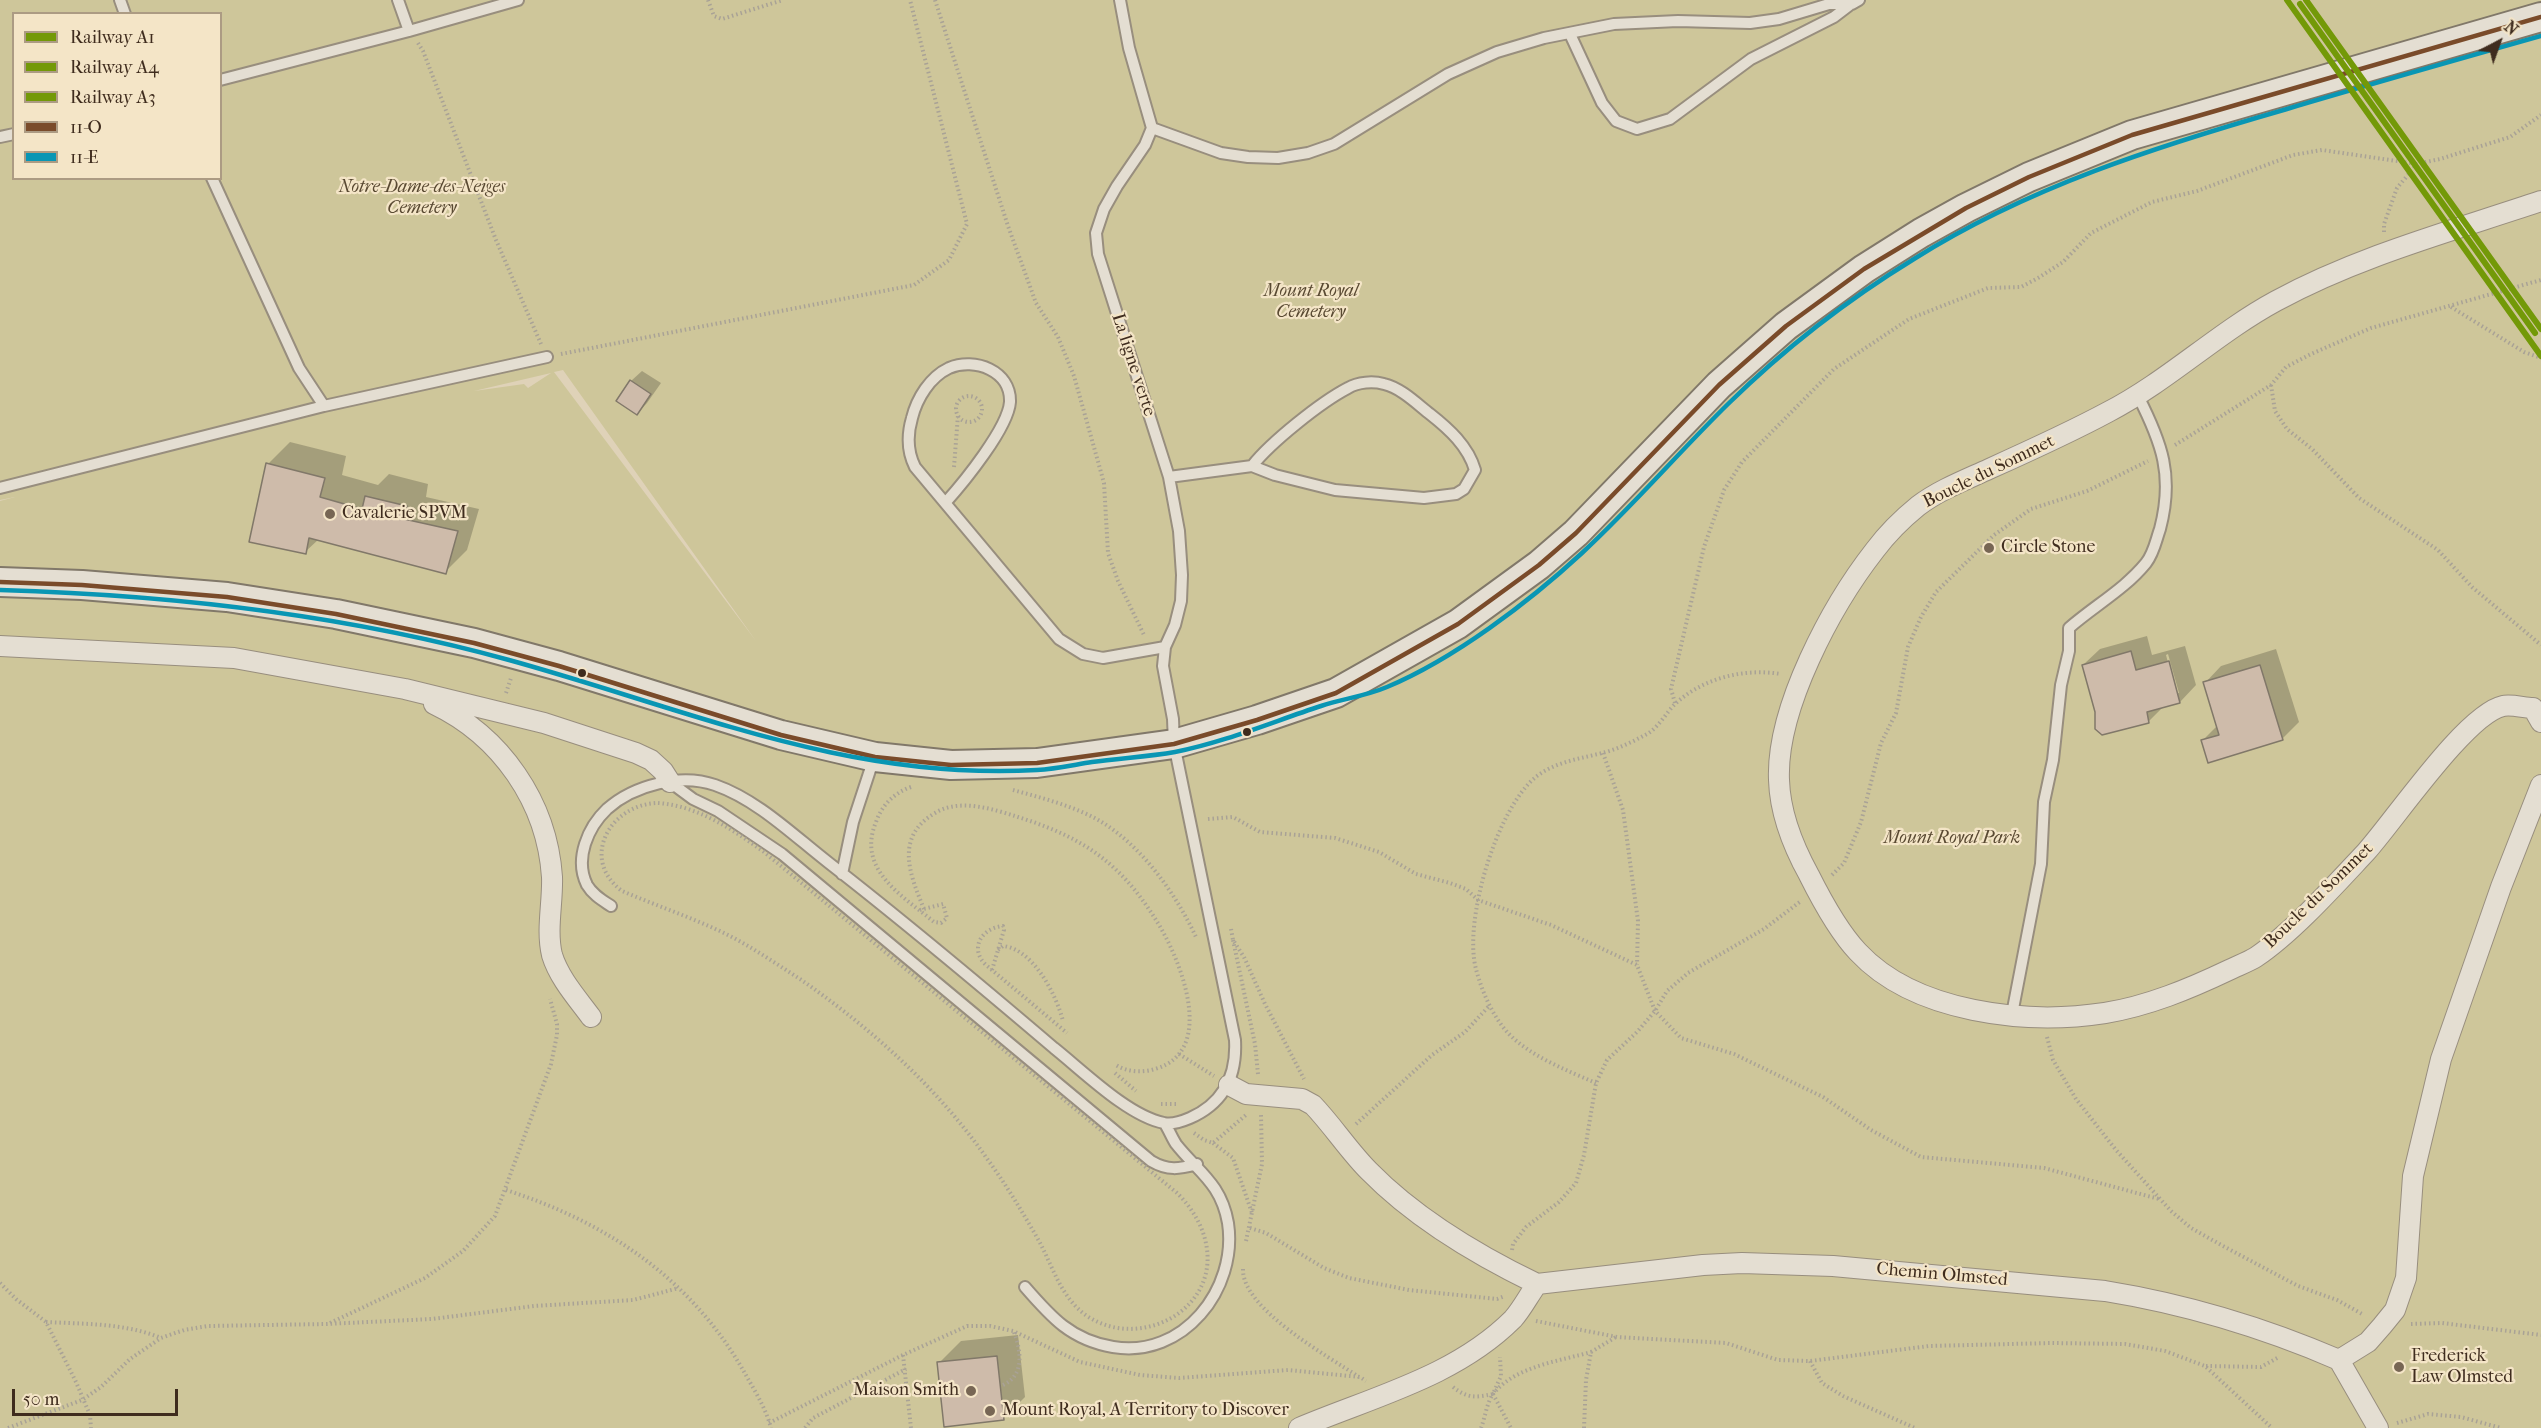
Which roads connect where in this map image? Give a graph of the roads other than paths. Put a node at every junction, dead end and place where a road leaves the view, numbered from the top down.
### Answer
1 (398, 0) edge
2 (518, 0) edge
3 (1120, 0) edge
4 (1856, 2) edge
5 (2541, 17) edge
6 (2541, 28) edge
7 (409, 31) junction
8 (1570, 34) junction
9 (222, 79) edge
10 (1152, 128) junction
11 (213, 180) edge
12 (2541, 201) edge
13 (547, 357) road end
14 (2138, 396) junction
15 (324, 406) junction
16 (1252, 466) junction
17 (1169, 477) junction
18 (0, 488) edge
19 (946, 502) junction
20 (0, 582) edge
21 (0, 646) edge
22 (1165, 647) junction
23 (405, 689) junction
24 (1336, 693) junction
25 (2541, 722) edge
26 (1174, 744) junction
27 (874, 757) junction
28 (670, 782) junction
29 (2541, 785) edge
30 (842, 874) junction
31 (611, 906) dead end
32 (2012, 1014) junction
33 (591, 1017) dead end
34 (1218, 1078) junction
35 (1165, 1124) junction
36 (1197, 1164) junction
37 (1537, 1284) junction
38 (1025, 1287) dead end
39 (2339, 1360) junction
40 (2374, 1421) edge
41 (1299, 1428) edge

1 - 7 lane
2 - 7 lane
3 - 10 lane
4 - 8 lane
4 - 8 lane
5 - 24 street
6 - 24 street
7 - 9 lane
8 - 10 lane
10 - 17 lane, La ligne verte
11 - 15 lane
12 - 14 street, Boucle du Sommet
13 - 15 lane
14 - 32 lane
14 - 32 street, Boucle du Sommet
15 - 18 lane
16 - 16 lane
16 - 17 lane
17 - 22 lane, La ligne verte
19 - 19 lane
19 - 22 lane
20 - 27 street
21 - 23 street
22 - 26 lane, La ligne verte
23 - 28 street
23 - 33 street
24 - 26 street
25 - 32 street, Boucle du Sommet
26 - 27 street
26 - 34 lane, La ligne verte
27 - 30 lane
28 - 30 lane
28 - 31 lane
28 - 36 lane
29 - 39 street
30 - 35 lane
34 - 35 lane
34 - 37 street
35 - 36 lane
36 - 38 lane
37 - 39 street, Chemin Olmsted
37 - 41 street
39 - 40 street

